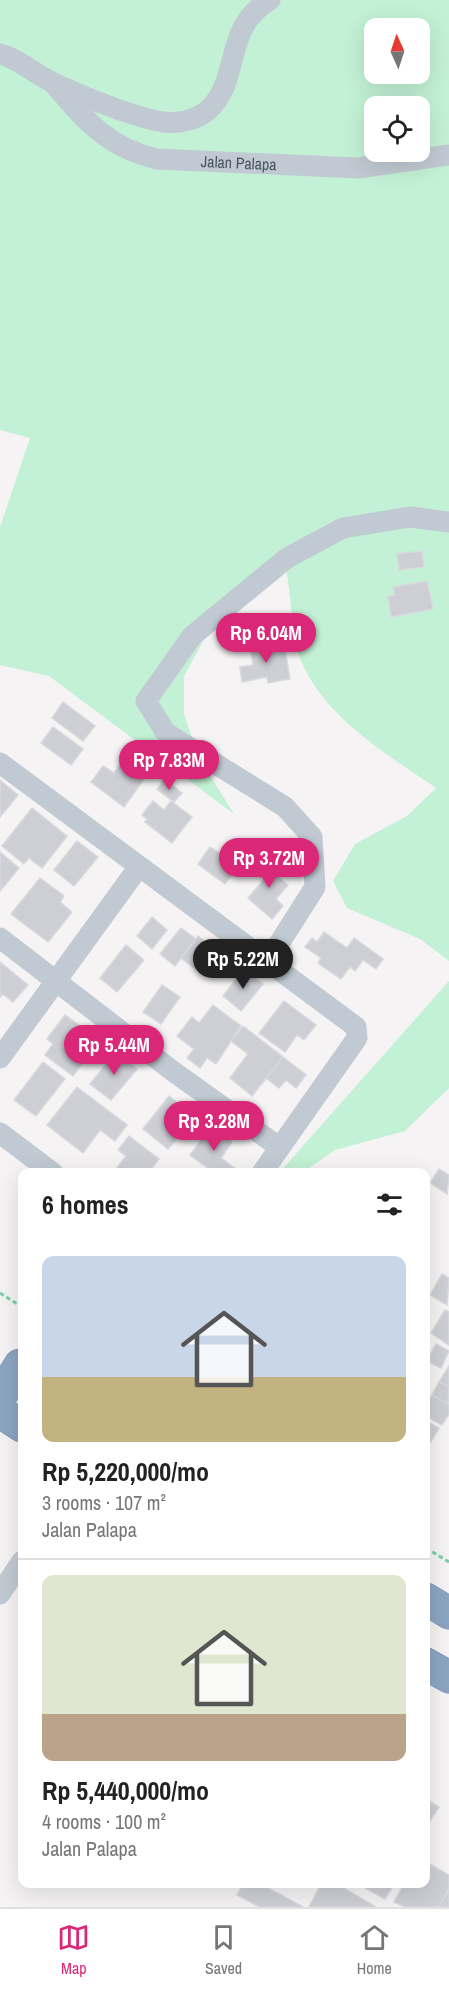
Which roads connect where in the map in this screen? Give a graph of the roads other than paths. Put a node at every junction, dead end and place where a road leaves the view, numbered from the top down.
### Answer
1 (270, 0) edge
2 (0, 54) edge
3 (54, 84) junction
4 (449, 155) edge
5 (449, 522) edge
6 (0, 763) edge
7 (138, 867) junction
8 (0, 938) edge
9 (268, 962) junction
10 (55, 981) junction
11 (0, 1058) edge
12 (0, 1133) edge
13 (279, 1147) junction
14 (46, 1168) edge
15 (265, 1168) edge
16 (14, 1361) edge
17 (0, 1397) edge
18 (0, 1412) edge
19 (18, 1423) edge
20 (18, 1567) edge
21 (0, 1594) edge
22 (430, 1601) edge
23 (449, 1612) edge
24 (430, 1666) edge
25 (449, 1677) edge

1 - 3 street, Jalan Palapa
2 - 3 street, Jalan Palapa
3 - 4 street, Jalan Palapa
5 - 9 street
6 - 7 street
7 - 9 street
7 - 10 street
8 - 10 street
9 - 13 street
10 - 11 street
10 - 13 street
12 - 14 street
13 - 15 street
16 - 17 highway
18 - 19 highway
20 - 21 street
22 - 23 highway
24 - 25 highway

